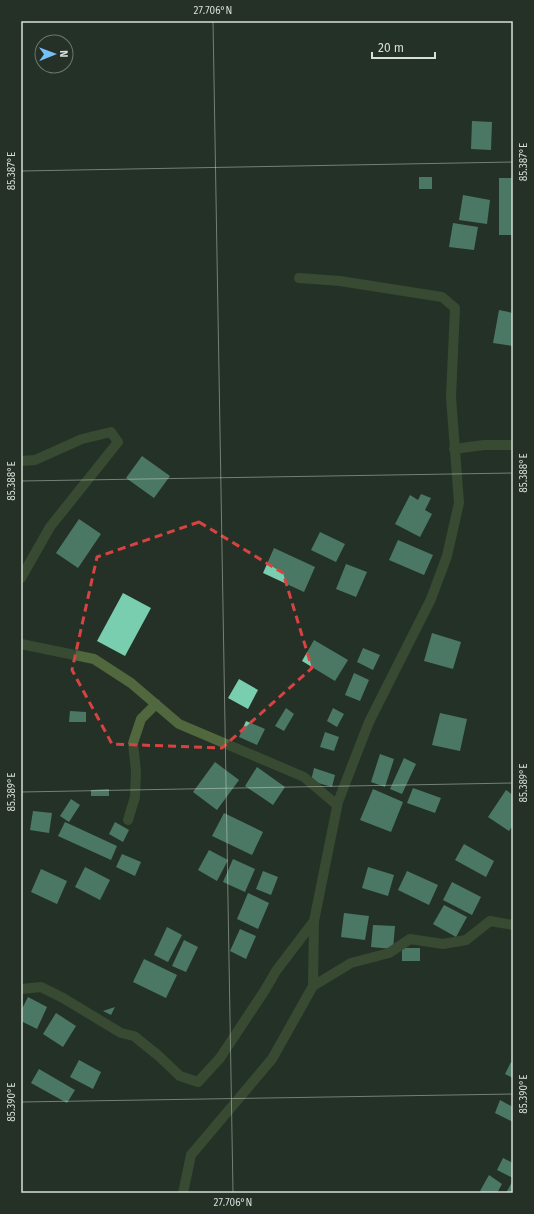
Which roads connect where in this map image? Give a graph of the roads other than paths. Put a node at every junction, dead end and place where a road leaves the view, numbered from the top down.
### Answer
1 (299, 278) dead end
2 (513, 445) edge
3 (454, 449) junction
4 (21, 461) edge
5 (21, 578) edge
6 (21, 644) edge
7 (156, 704) junction
8 (337, 805) junction
9 (128, 820) dead end
10 (314, 921) junction
11 (513, 925) edge
12 (313, 986) junction
13 (21, 989) edge
14 (183, 1193) edge

1 - 3 street
2 - 3 street
3 - 8 street
4 - 5 street
6 - 7 street
7 - 8 street
7 - 9 street
8 - 10 street
10 - 12 street
10 - 13 street
11 - 12 street
12 - 14 street

